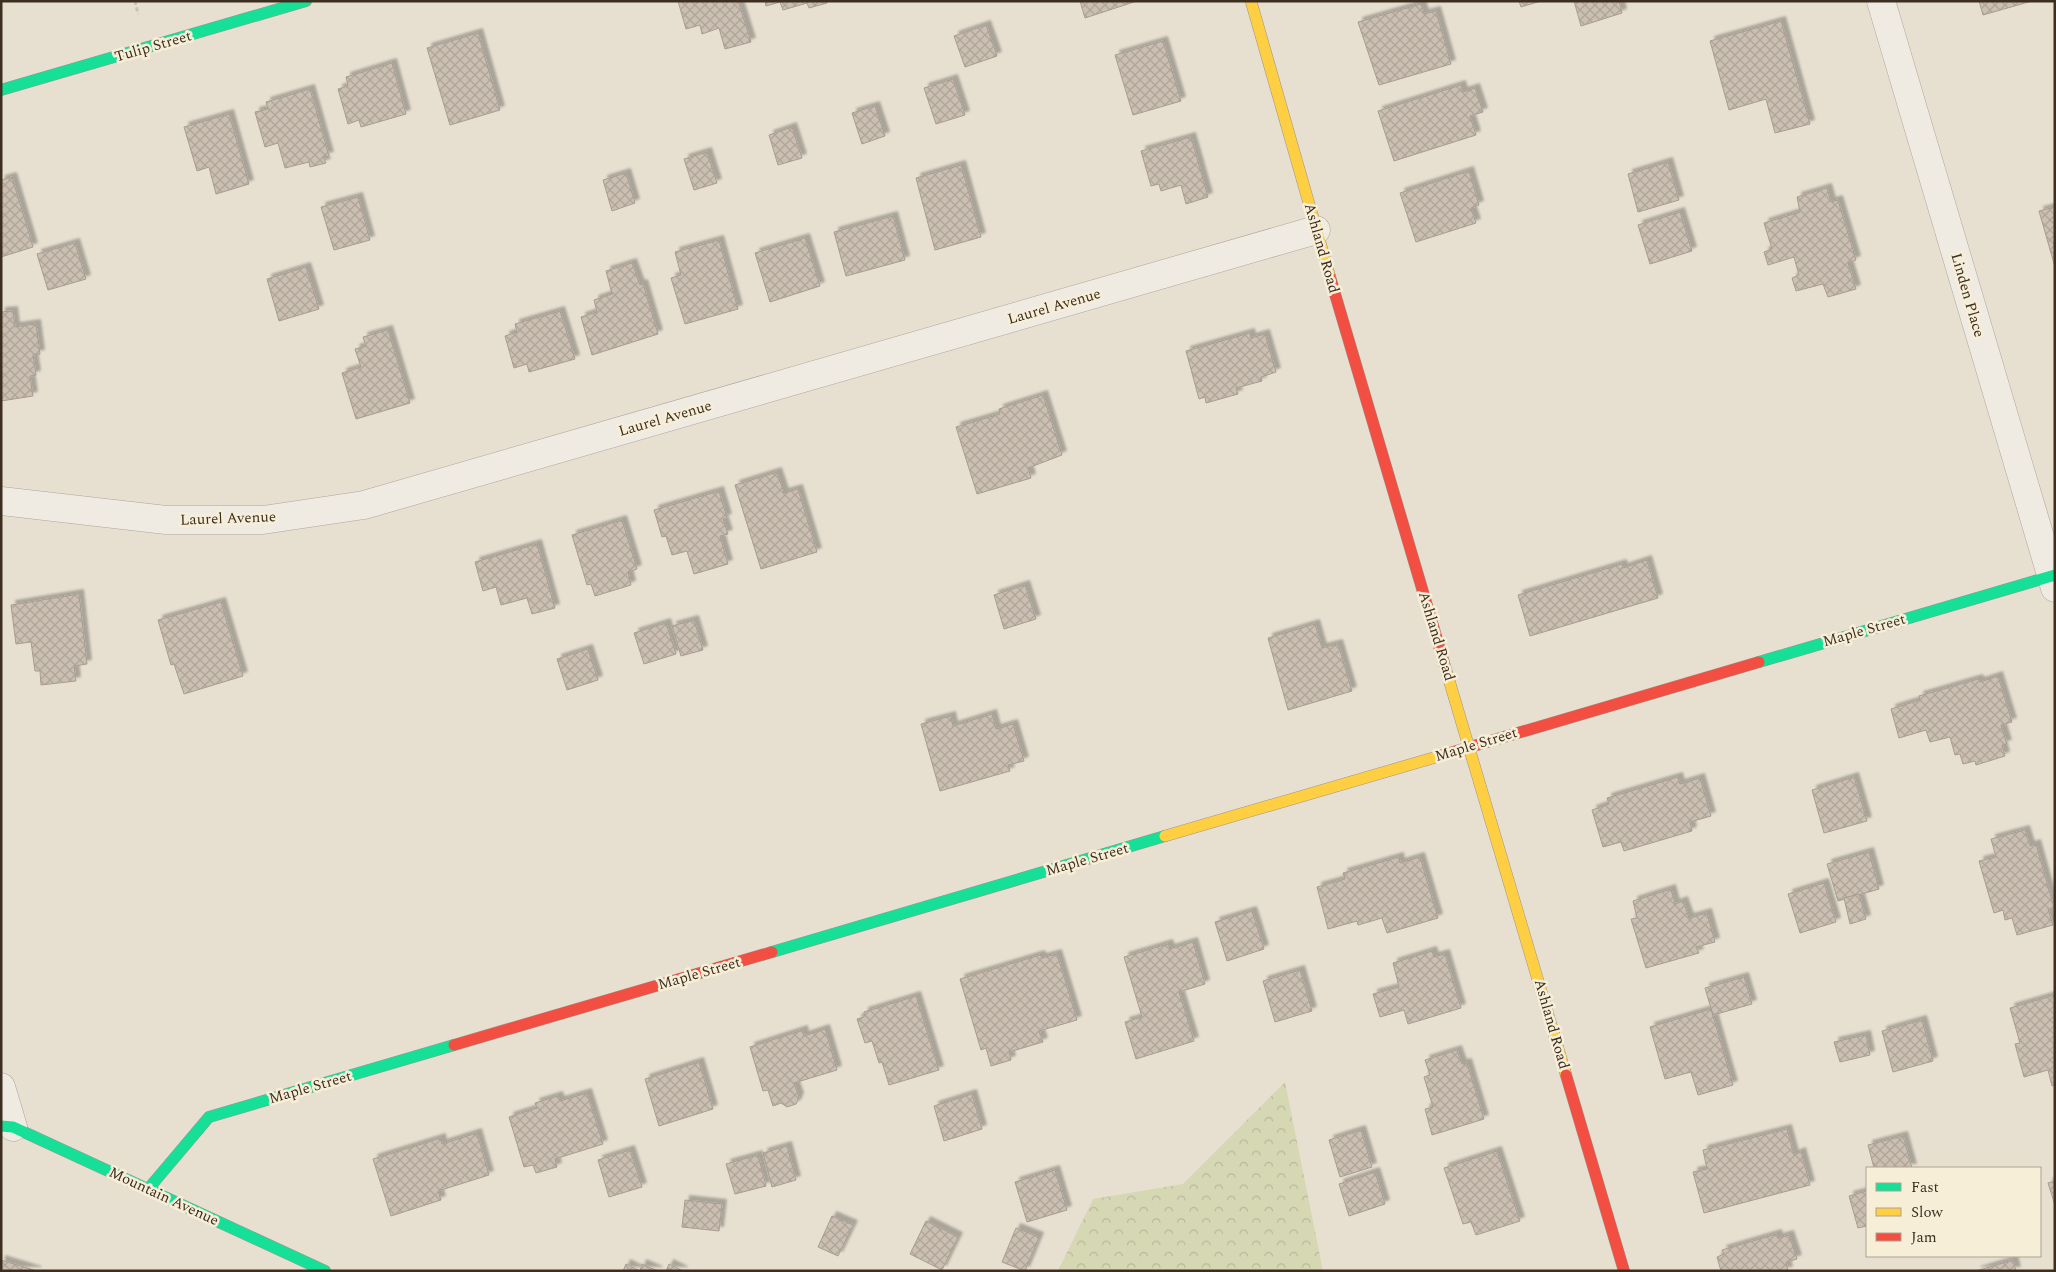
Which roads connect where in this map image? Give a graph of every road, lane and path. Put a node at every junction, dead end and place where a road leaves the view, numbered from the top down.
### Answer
1 (134, 1) edge
2 (306, 1) edge
3 (1251, 1) edge
4 (1881, 1) edge
5 (138, 14) dead end
6 (1, 90) edge
7 (1316, 230) junction
8 (1, 501) edge
9 (2054, 580) edge
10 (1470, 745) junction
11 (1, 1087) edge
12 (7, 1126) edge
13 (149, 1188) junction
14 (325, 1271) edge
15 (1624, 1271) edge

1 - 5 path
2 - 6 street, Tulip Street
3 - 7 street, Ashland Road
4 - 9 street, Linden Place
7 - 8 street, Laurel Avenue
7 - 10 street, Ashland Road
9 - 10 street, Maple Street
10 - 13 street, Maple Street
10 - 15 street, Ashland Road
11 - 12 street
12 - 13 street, Mountain Avenue
13 - 14 street, Mountain Avenue

